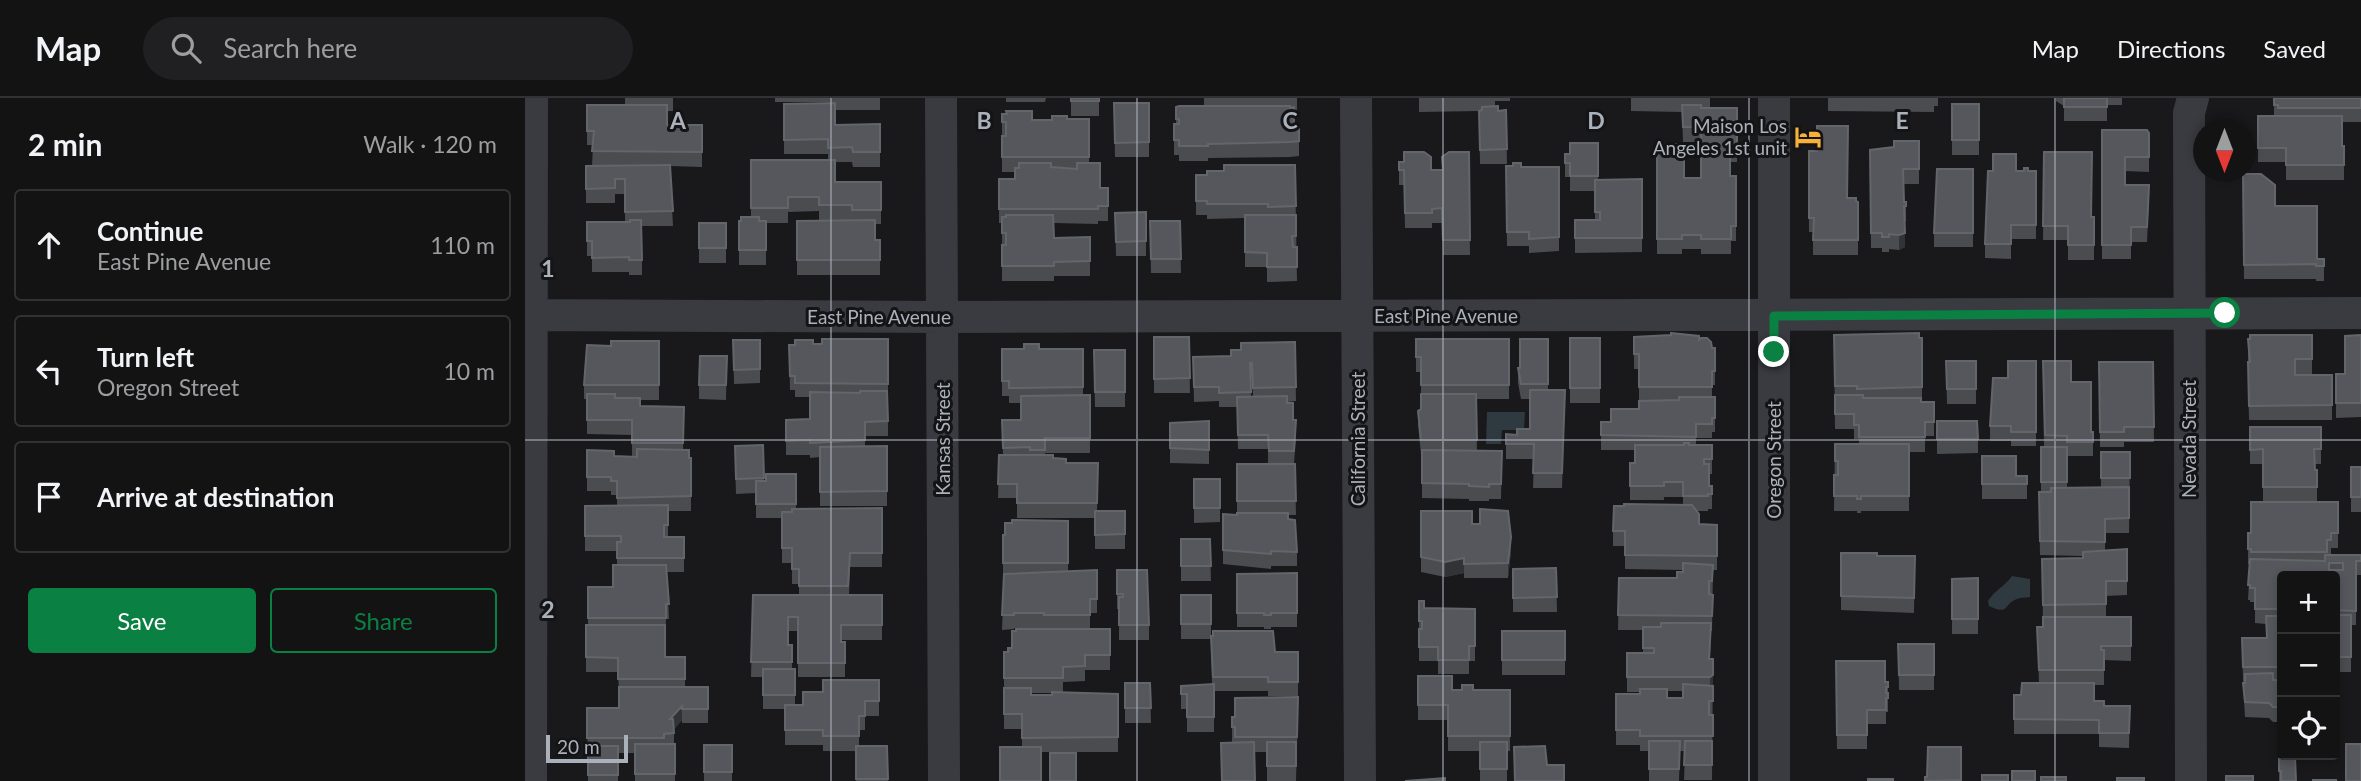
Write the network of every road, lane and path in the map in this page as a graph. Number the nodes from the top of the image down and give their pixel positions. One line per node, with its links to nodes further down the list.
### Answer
1 (532, 98): 8 (street)
2 (941, 98): 11 (street, Kansas Street)
3 (1356, 98): 9 (street, California Street)
4 (1775, 98): 10 (street, Oregon Street)
5 (2193, 98): 6 (street, Nevada Street)
6 (2188, 313): 7 (street, East Pine Avenue); 10 (street, East Pine Avenue); 16 (street, Nevada Street)
7 (2361, 313)
8 (531, 315): 11 (street, East Pine Avenue); 12 (street)
9 (1358, 316): 10 (street, East Pine Avenue); 11 (street, East Pine Avenue); 14 (street, California Street)
10 (1774, 316): 15 (street, Oregon Street)
11 (943, 317): 13 (street, Kansas Street)
12 (531, 781)
13 (944, 781)
14 (1360, 781)
15 (1774, 781)
16 (2190, 781)

